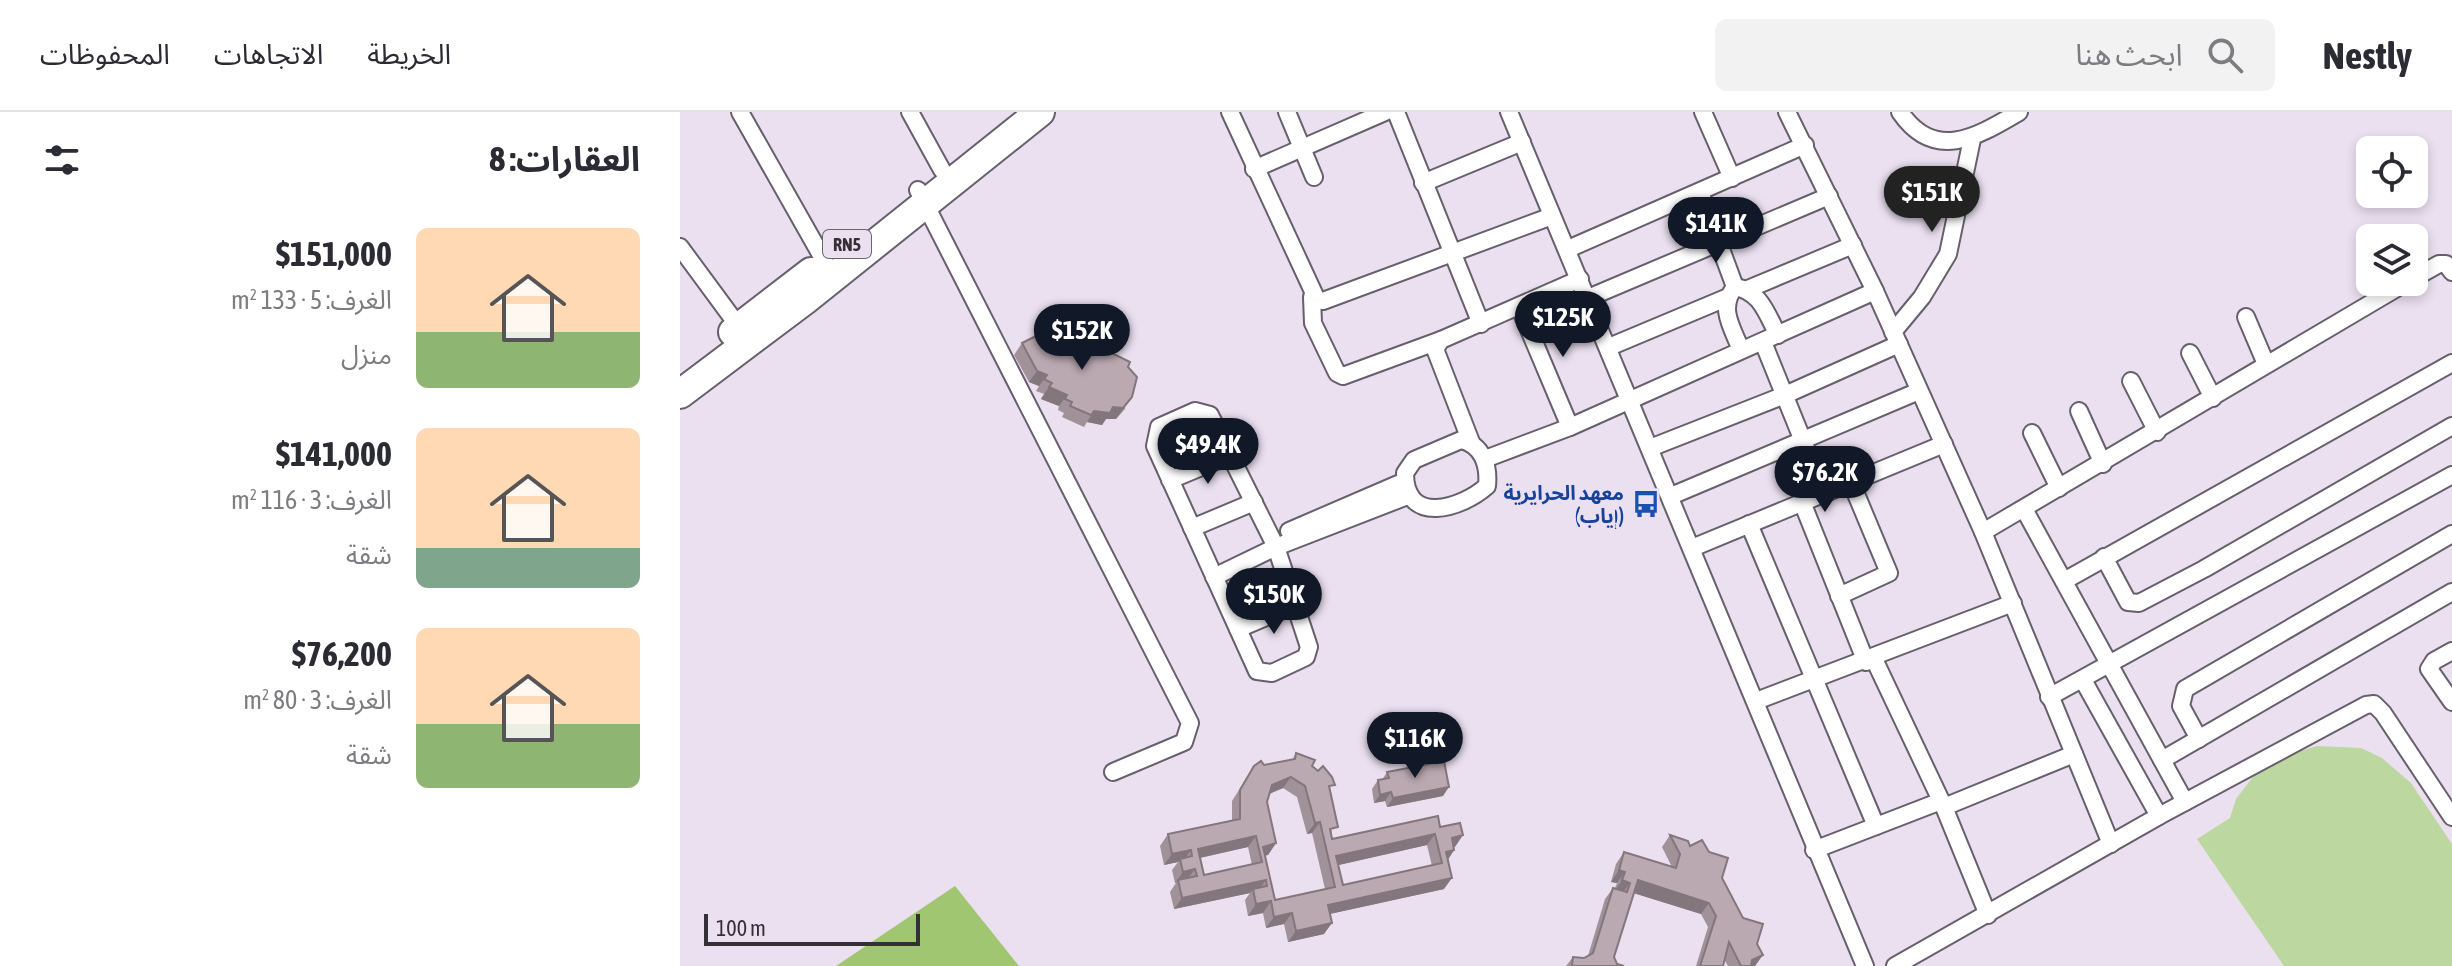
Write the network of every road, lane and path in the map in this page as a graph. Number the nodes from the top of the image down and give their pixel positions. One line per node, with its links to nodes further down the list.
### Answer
1 (740, 112): 32 (street)
2 (910, 112): 19 (street)
3 (1012, 112): 19 (highway, RN5)
4 (1040, 112): 25 (highway, RN5)
5 (1230, 112): 18 (street)
6 (1287, 112): 17 (street)
7 (1385, 112): 17 (street)
8 (1396, 112): 22 (street)
9 (1509, 112): 15 (street)
10 (1703, 112): 21 (street)
11 (1787, 112): 16 (street)
12 (1900, 112): 14 (street)
13 (2019, 112): 14 (street)
14 (1972, 139): 46 (street)
15 (1522, 142): 22 (street); 26 (street)
16 (1805, 145): 21 (street); 24 (street)
17 (1302, 148): 18 (street); 20 (street)
18 (1254, 169): 39 (street)
19 (942, 170): 25 (highway, RN5)
20 (1314, 177)
21 (1732, 178): 23 (street)
22 (1423, 183): 31 (street)
23 (1700, 192): 27 (street); 30 (street)
24 (1829, 196): 27 (street); 28 (street)
25 (922, 197): 32 (highway, RN5); 56 (highway, RN5); 107 (street)
26 (1552, 216): 30 (street); 31 (street)
27 (1720, 242): 37 (street); 40 (street)
28 (1853, 245): 36 (street); 37 (street)
29 (680, 247): 44 (street)
30 (1568, 249): 35 (street)
31 (1451, 253): 39 (street); 43 (street)
32 (825, 262): 44 (highway, RN5)
33 (2428, 270): 34 (street)
34 (2452, 272)
35 (1580, 279): 40 (street); 41 (street)
36 (1875, 291): 45 (street); 46 (street)
37 (1737, 292): 45 (street); 48 (street); 49 (street)
38 (2383, 296): 52 (street)
39 (1312, 297): 47 (street)
40 (1588, 298): 48 (street)
41 (1519, 306): 43 (street); 62 (street)
42 (2246, 317): 52 (street)
43 (1481, 324): 47 (street)
44 (739, 327): 53 (highway, RN5)
45 (1771, 338): 49 (street); 57 (street)
46 (1896, 338): 55 (street); 57 (street)
47 (1441, 340): 65 (street)
48 (1609, 347): 59 (street)
49 (1741, 350): 59 (street)
50 (2190, 353): 58 (street)
51 (2452, 363): 88 (street)
52 (2266, 364): 58 (street)
53 (680, 373)
54 (2131, 381): 63 (street)
55 (1919, 391): 66 (street); 67 (street)
56 (680, 394)
57 (1785, 395): 66 (street); 68 (street)
58 (2213, 398): 63 (street)
59 (1631, 400): 62 (street); 68 (street)
60 (2079, 411): 71 (street)
61 (2452, 426): 88 (street)
62 (1570, 427): 70 (street)
63 (2157, 432): 71 (street)
64 (2032, 433): 76 (street)
65 (1471, 442): 70 (street); 75 (street)
66 (1804, 442): 77 (street); 78 (street)
67 (1944, 444): 74 (street); 84 (street)
68 (1650, 448): 78 (street)
69 (1230, 455): 73 (street); 73 (street); 79 (street)
70 (1485, 459): 75 (street)
71 (2103, 464): 76 (street)
72 (2452, 475): 98 (street)
73 (1170, 480): 83 (street)
74 (1851, 482): 77 (street); 92 (street)
75 (1407, 488): 86 (street)
76 (2059, 488): 81 (street)
77 (1824, 493): 80 (street)
78 (1671, 496): 87 (street)
79 (1254, 502): 83 (street); 86 (street)
80 (1802, 502): 82 (street); 92 (street)
81 (2024, 509): 84 (street); 90 (street)
82 (1749, 524): 87 (street); 99 (street)
83 (1192, 528): 89 (street)
84 (1983, 532): 93 (street)
85 (2452, 534): 104 (street)
86 (1274, 542): 89 (street); 94 (street)
87 (1692, 548): 102 (street)
88 (2104, 557): 90 (street)
89 (1214, 577): 95 (street)
90 (2064, 581): 98 (street)
91 (2452, 592): 104 (street)
92 (1839, 596): 97 (street)
93 (2013, 603): 97 (street); 101 (street)
94 (1294, 605): 95 (street); 95 (street)
95 (1238, 629)
96 (2452, 651): 103 (street)
97 (1870, 660): 99 (street); 109 (street)
98 (2110, 663): 100 (street); 106 (street)
99 (1815, 680): 102 (street); 112 (street)
100 (2083, 680): 101 (street); 110 (street)
101 (2049, 697): 105 (street)
102 (1756, 701): 114 (street)
103 (2452, 702)
104 (2199, 739): 106 (street)
105 (2074, 754): 109 (street); 113 (street)
106 (2162, 760): 108 (street)
107 (1113, 772)
108 (2185, 802): 110 (street); 111 (street)
109 (1942, 804): 112 (street); 115 (street)
110 (2159, 816): 113 (street)
111 (2452, 817)
112 (1876, 826): 114 (street)
113 (2111, 844): 115 (street)
114 (1814, 850): 116 (street)
115 (1988, 915): 117 (street)
116 (1865, 966)
117 (1895, 966)

